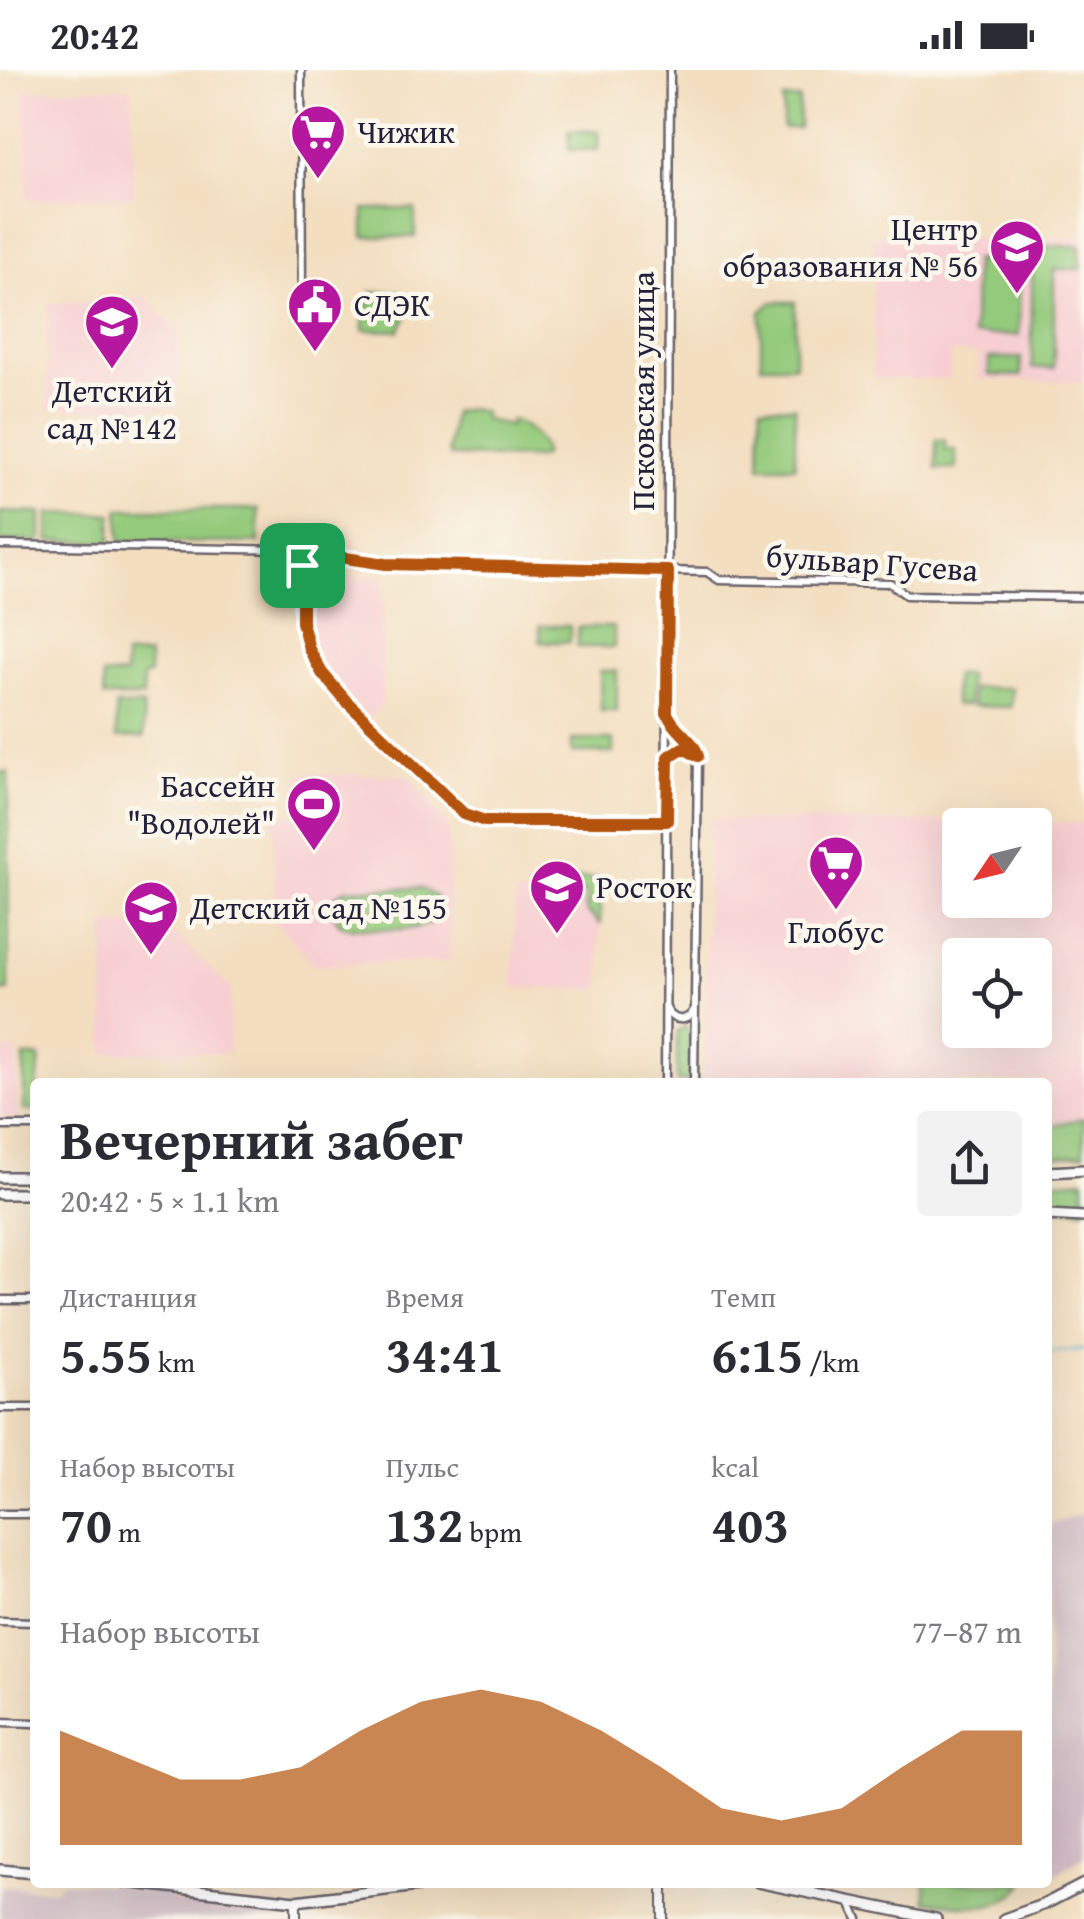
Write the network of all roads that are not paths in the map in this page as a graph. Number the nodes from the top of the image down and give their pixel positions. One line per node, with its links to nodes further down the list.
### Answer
1 (302, 70): 3 (street)
2 (670, 70): 6 (street, Псковская улица)
3 (302, 303)
4 (0, 545): 5 (street, бульвар Гусева)
5 (291, 550): 6 (street, бульвар Гусева); 11 (street)
6 (668, 571): 7 (street, бульвар Гусева); 8 (street, Псковская улица)
7 (1084, 597)
8 (667, 713): 9 (street); 10 (street, Псковская улица)
9 (698, 756): 10 (street); 13 (street)
10 (667, 760): 11 (street, Псковская улица)
11 (667, 821): 12 (street, Псковская улица)
12 (666, 1006): 13 (street); 15 (street, Псковская улица)
13 (695, 1009): 14 (street)
14 (695, 1031): 15 (street); 17 (street)
15 (666, 1035): 16 (street, Псковская улица)
16 (666, 1078)
17 (694, 1078)
18 (0, 1126): 19 (street)
19 (30, 1126)
20 (1084, 1170): 21 (main road)
21 (1052, 1172)
22 (0, 1177): 23 (main road)
23 (30, 1177)
24 (0, 1194): 25 (main road)
25 (30, 1194)
26 (1052, 1215): 27 (main road)
27 (1084, 1218)
28 (0, 1300): 29 (street)
29 (30, 1300)
30 (0, 1408): 31 (street)
31 (30, 1408)
32 (0, 1514): 33 (street)
33 (30, 1514)
34 (0, 1621): 35 (street)
35 (30, 1622)
36 (0, 1722): 37 (street)
37 (30, 1723)
38 (0, 1870): 39 (main road)
39 (30, 1873)
40 (1084, 1884): 47 (main road)
41 (201, 1888): 46 (main road)
42 (402, 1888): 46 (main road)
43 (663, 1888): 49 (street)
44 (812, 1888): 45 (main road)
45 (848, 1900): 50 (street); 51 (main road)
46 (296, 1901): 48 (street)
47 (1028, 1915): 52 (main road)
48 (296, 1919)
49 (663, 1919)
50 (858, 1919)
51 (936, 1919)
52 (1004, 1919)

